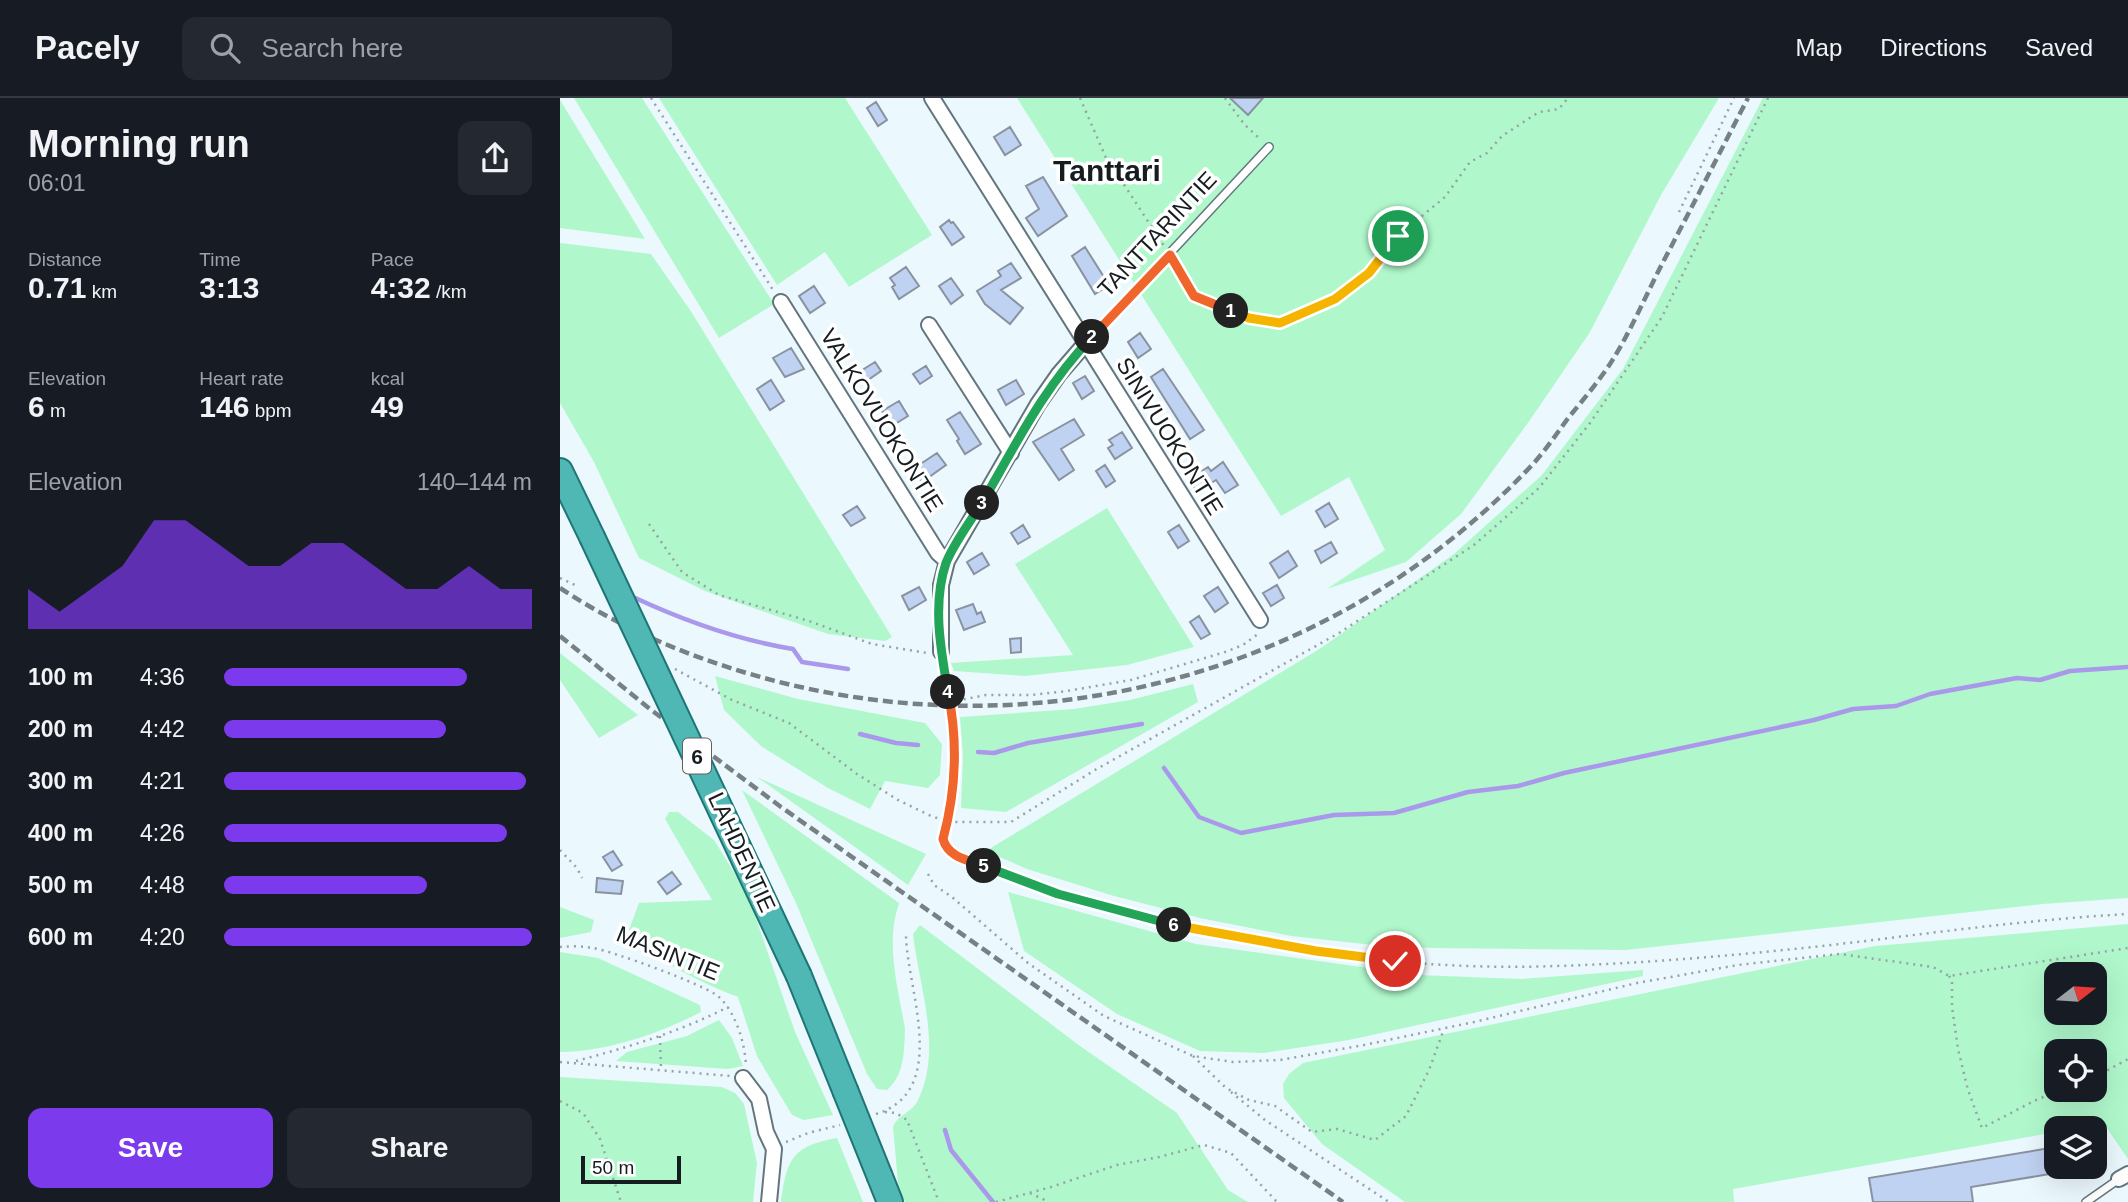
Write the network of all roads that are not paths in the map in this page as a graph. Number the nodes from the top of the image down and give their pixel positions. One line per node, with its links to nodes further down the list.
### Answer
1 (932, 98): 5 (street, SINIVUOKONTIE)
2 (1269, 147): 5 (lane, TANTTARINTIE)
3 (780, 302): 8 (street, VALKOVUOKONTIE)
4 (929, 325): 6 (street)
5 (1085, 344): 6 (street, TANTTARINTIE); 9 (street, SINIVUOKONTIE)
6 (1011, 453): 8 (street, TANTTARINTIE)
7 (560, 471): 14 (highway, LAHDENTIE / 6, bridge)
8 (947, 561): 10 (street, TANTTARINTIE)
9 (1260, 620)
10 (941, 652)
11 (743, 1078): 13 (street)
12 (2123, 1177): 15 (lane)
13 (769, 1202)
14 (890, 1202)
15 (2086, 1202)

